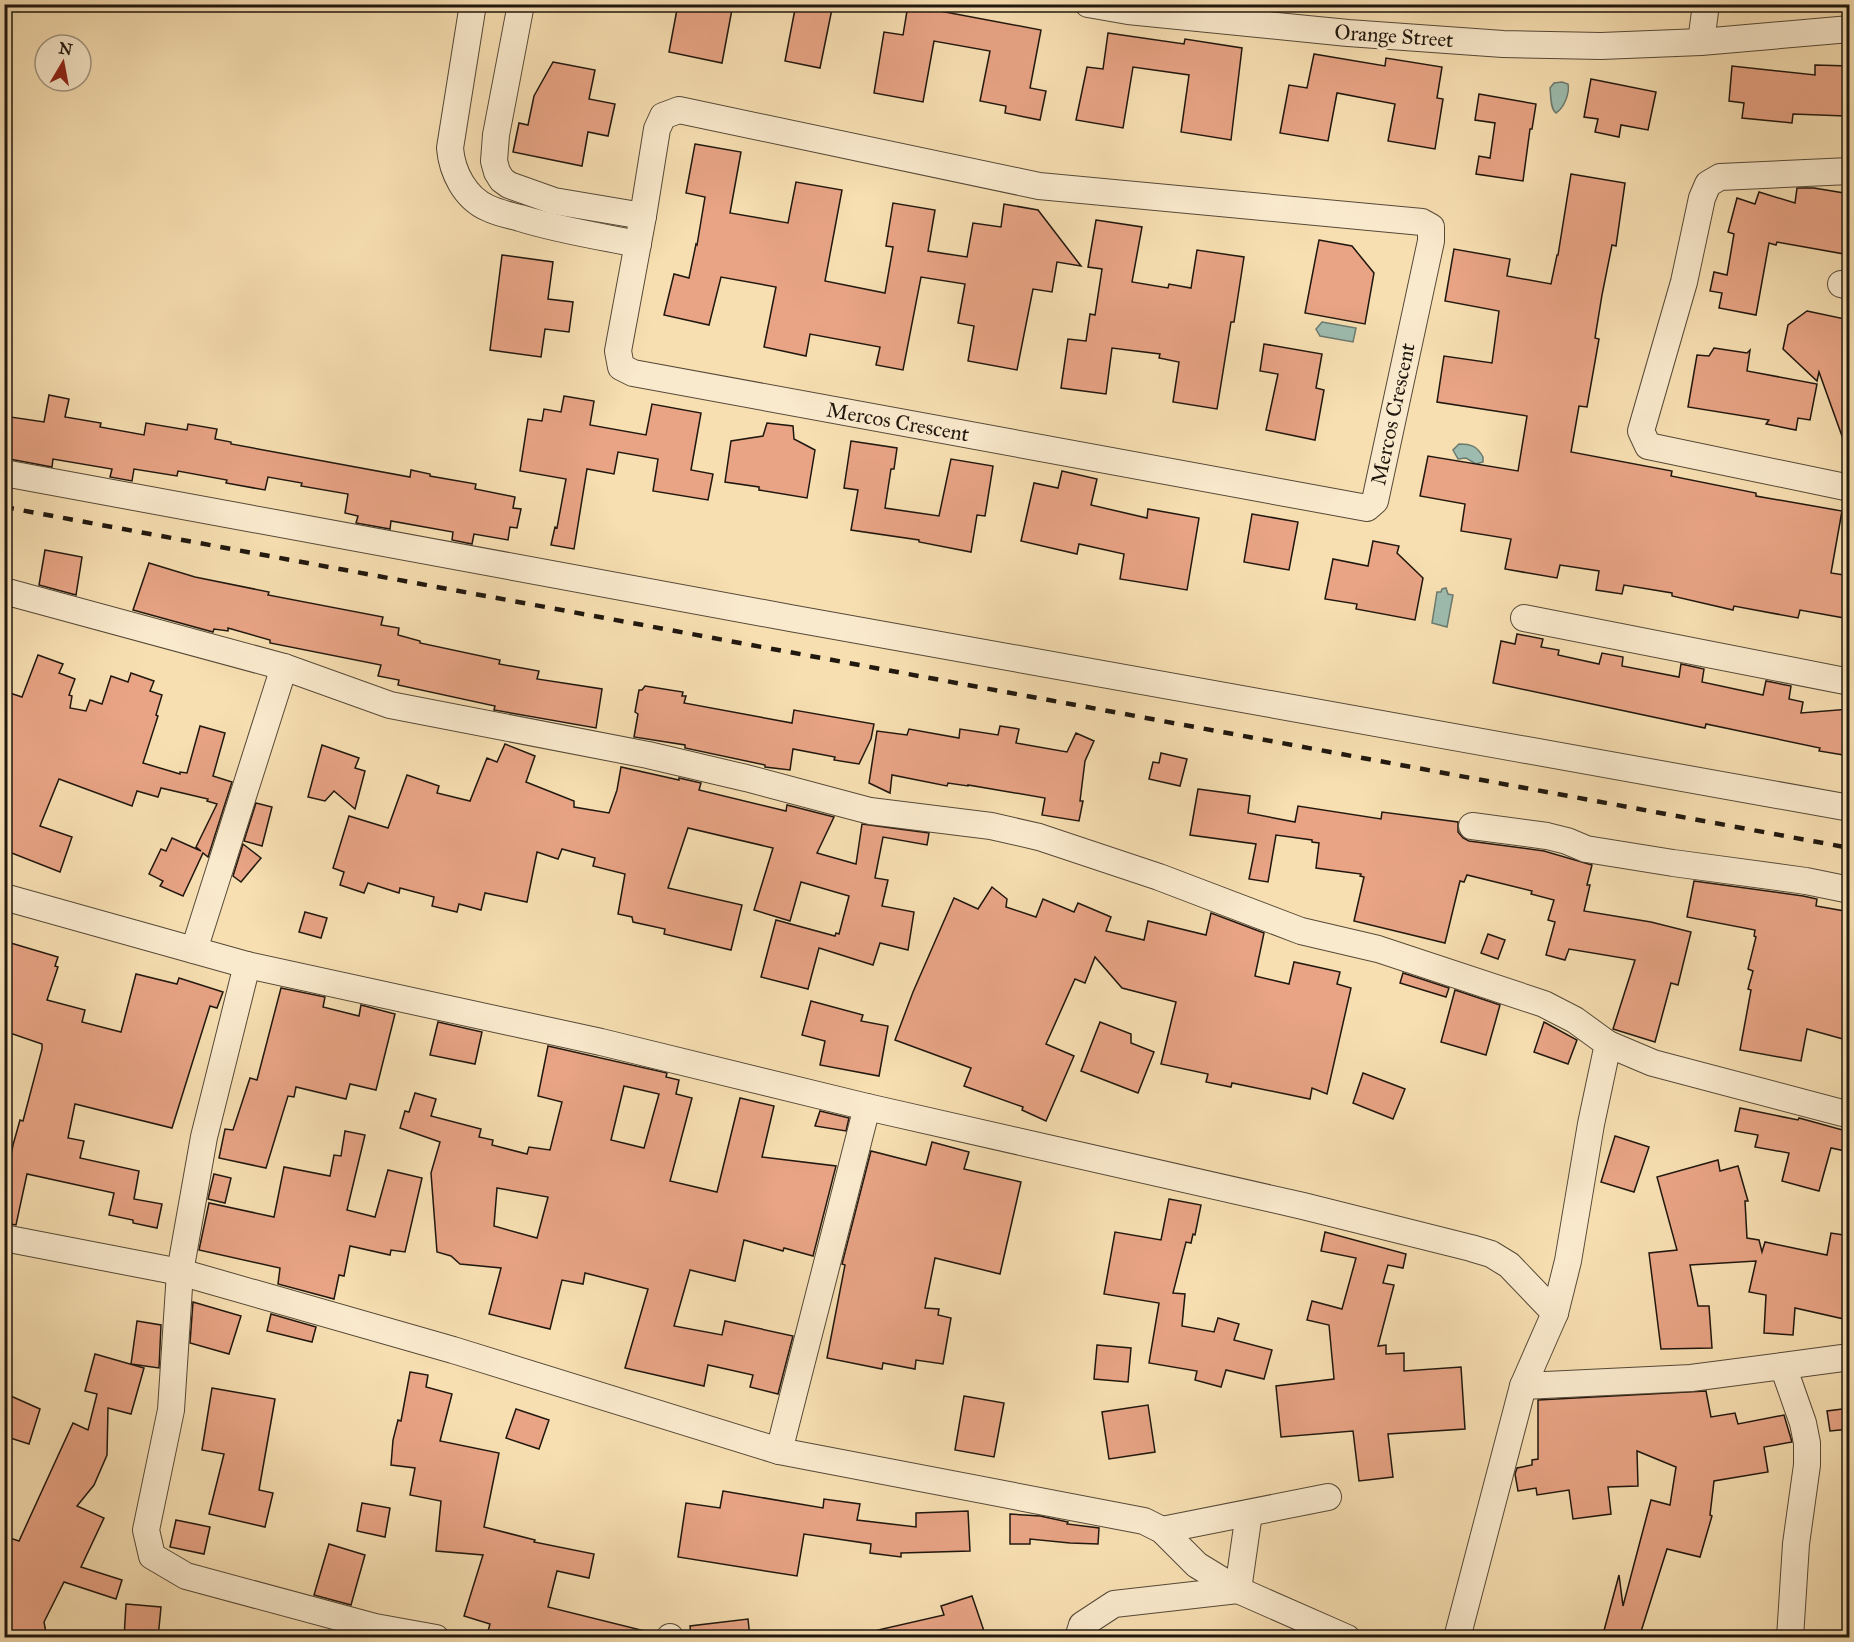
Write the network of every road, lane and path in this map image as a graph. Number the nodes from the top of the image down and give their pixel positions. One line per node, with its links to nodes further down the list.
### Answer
1 (473, 4): 9 (street)
2 (521, 4): 8 (street)
3 (1088, 4): 6 (street, Orange Street)
4 (1706, 4): 6 (street)
5 (1850, 29): 6 (street, Orange Street)
6 (1701, 42)
7 (1850, 171): 11 (street)
8 (643, 216): 9 (street, Mercos Crescent); 9 (street, Mercos Crescent)
9 (638, 244)
10 (4, 473): 16 (street)
11 (1850, 488)
12 (4, 591): 14 (street)
13 (1524, 618): 15 (street)
14 (284, 667): 20 (street); 22 (street)
15 (1850, 682)
16 (1850, 808)
17 (1472, 826): 18 (street)
18 (1850, 890)
19 (4, 897): 20 (street)
20 (194, 950): 21 (street)
21 (247, 965): 23 (street); 26 (street)
22 (1608, 1044): 24 (street); 27 (street)
23 (867, 1107): 27 (street); 31 (street)
24 (1850, 1115)
25 (4, 1238): 26 (street)
26 (180, 1272): 31 (street); 36 (street)
27 (1555, 1313): 30 (street)
28 (1850, 1357): 29 (street)
29 (1783, 1366): 30 (street); 40 (street)
30 (1523, 1386): 39 (street)
31 (779, 1451): 34 (street)
32 (1328, 1497): 33 (street)
33 (1249, 1513): 34 (street); 35 (street)
34 (1162, 1530): 35 (street)
35 (1238, 1590): 37 (street); 38 (street)
36 (436, 1638)
37 (1078, 1638)
38 (1347, 1638)
39 (1457, 1638)
40 (1790, 1638)

